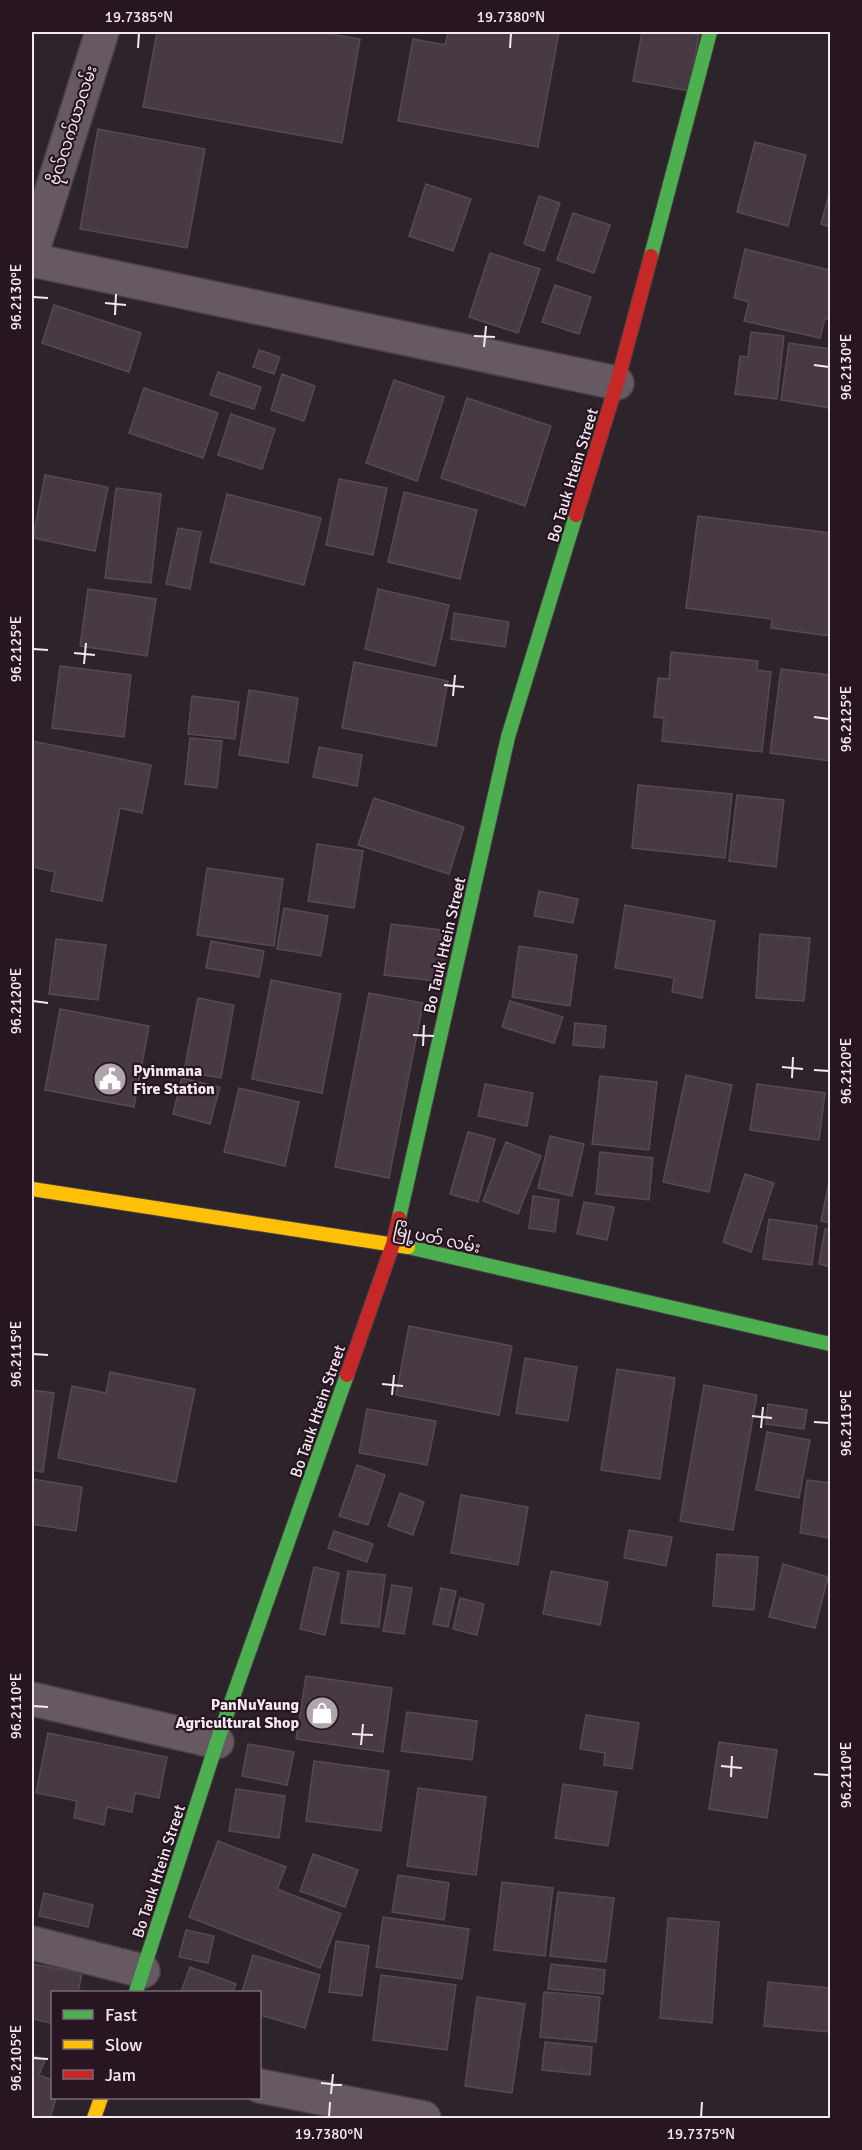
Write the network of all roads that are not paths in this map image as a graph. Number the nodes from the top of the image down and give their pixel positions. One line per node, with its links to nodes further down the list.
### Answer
1 (102, 32): 3 (street, ဗိုလ်လက်ယာလမ်း)
2 (710, 32): 5 (street, Bo Tauk Htein Street)
3 (32, 253)
4 (32, 260): 5 (street)
5 (617, 382): 7 (street, Bo Tauk Htein Street)
6 (32, 1189): 7 (street, မြို့ပတ် လမ်း)
7 (393, 1244): 8 (street, မြို့ပတ် လမ်း); 10 (street, Bo Tauk Htein Street)
8 (831, 1344)
9 (32, 1699): 10 (street)
10 (217, 1742): 12 (street, Bo Tauk Htein Street)
11 (32, 1944): 12 (street)
12 (139, 1982)
13 (261, 2086): 16 (street)
14 (100, 2099): 15 (street)
15 (94, 2118)
16 (424, 2118)

